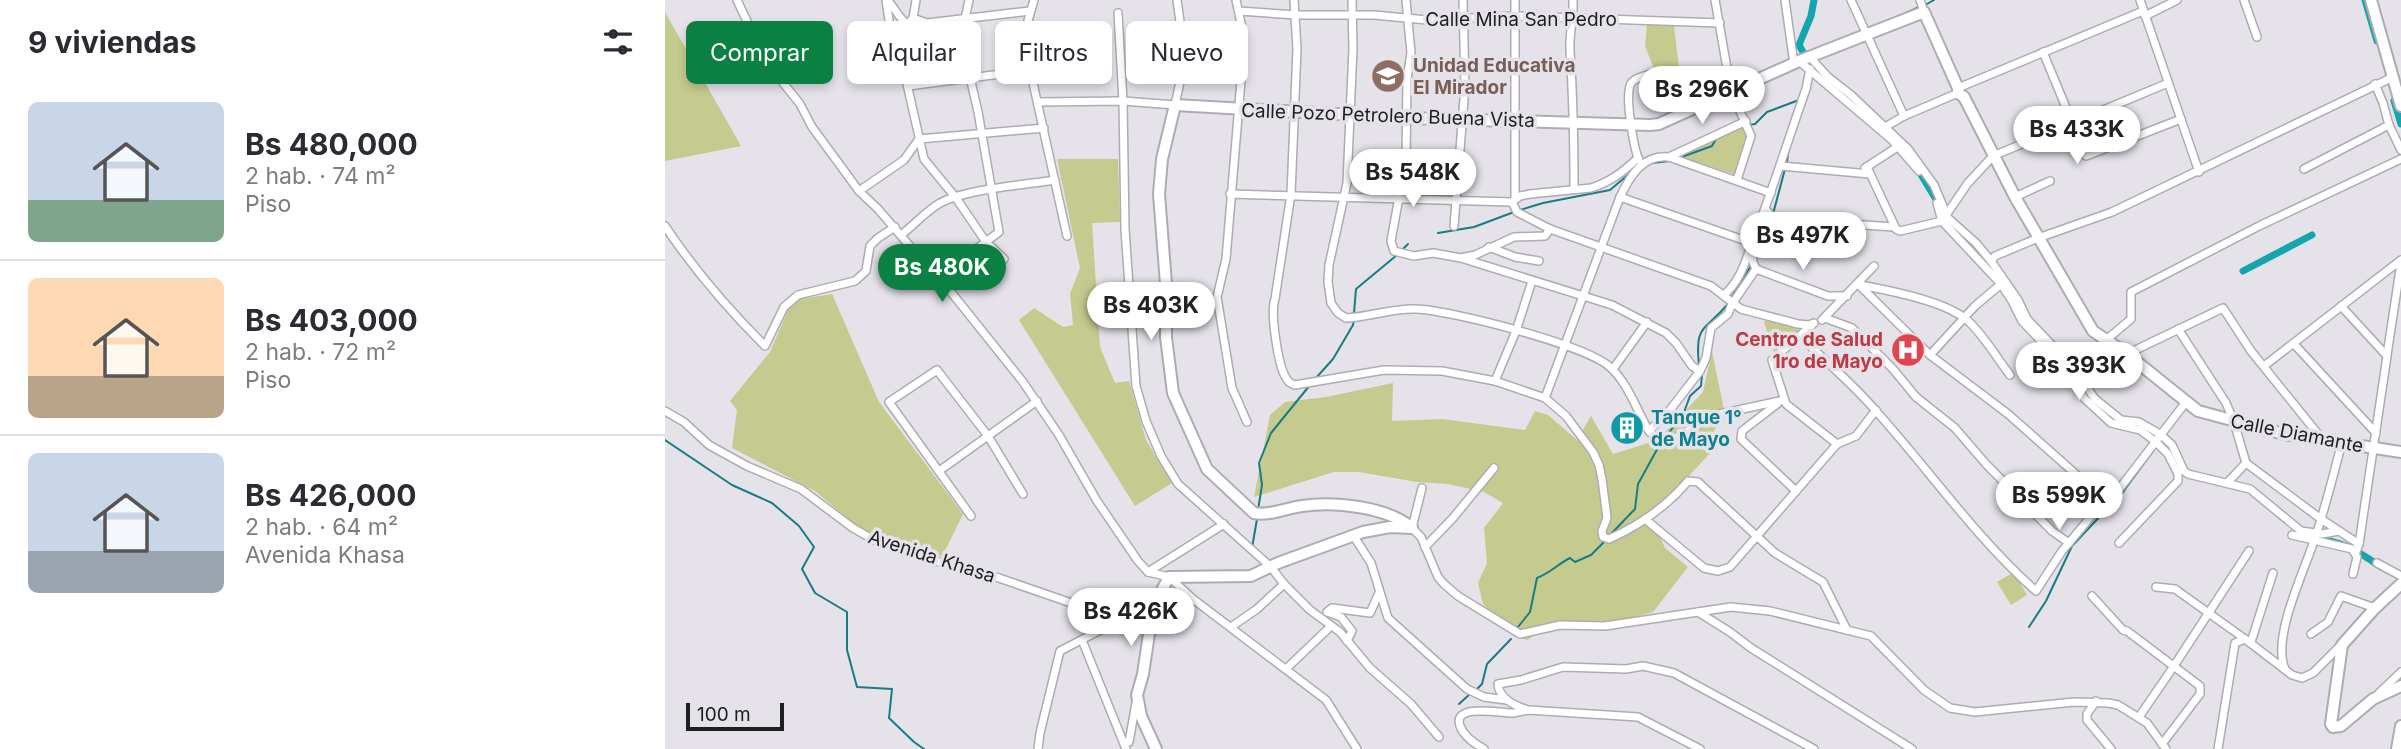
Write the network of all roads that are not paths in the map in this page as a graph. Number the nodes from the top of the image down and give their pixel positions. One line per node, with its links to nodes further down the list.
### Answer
1 (737, 0): 89 (street)
2 (886, 0): 30 (street); 50 (street)
3 (916, 0): 30 (street)
4 (969, 0): 31 (street)
5 (1034, 0): 22 (street)
6 (1177, 0): 55 (street)
7 (1236, 0): 23 (street)
8 (1294, 0): 27 (street)
9 (1352, 0): 28 (street)
10 (1406, 0): 32 (street)
11 (1463, 0): 33 (street)
12 (1515, 0): 29 (street)
13 (1573, 0): 34 (street)
14 (1715, 0): 37 (street)
15 (1785, 0): 41 (street)
16 (1851, 0): 38 (street)
17 (1920, 0): 24 (street, Calle Diamante)
18 (2140, 0): 26 (street)
19 (2177, 0): 26 (street)
20 (2244, 0): 39 (street)
21 (2371, 0): 44 (street)
22 (1030, 11): 31 (street); 36 (street)
23 (1239, 11): 27 (street, Calle Mina San Pedro); 57 (street)
24 (1924, 12): 38 (street, Calle Pozo Petrolero Buena Vista); 51 (street, Calle Diamante)
25 (1118, 13): 53 (street)
26 (2144, 13): 40 (street); 45 (street)
27 (1296, 15): 28 (street, Calle Mina San Pedro); 58 (street)
28 (1353, 16): 32 (street, Calle Mina San Pedro); 59 (street)
29 (1515, 16): 33 (street, Calle Mina San Pedro); 34 (street, Calle Mina San Pedro); 64 (street)
30 (913, 18): 31 (street)
31 (964, 18): 35 (street)
32 (1408, 18): 33 (street, Calle Mina San Pedro); 61 (street)
33 (1464, 19): 63 (street)
34 (1574, 19): 37 (street, Calle Mina San Pedro); 66 (street)
35 (964, 21)
36 (1027, 21)
37 (1720, 23): 52 (street)
38 (1866, 35): 41 (street, Calle Pozo Petrolero Buena Vista); 60 (street)
39 (2257, 37)
40 (2043, 52): 51 (street); 67 (street)
41 (1801, 61): 42 (street); 52 (street, Calle Pozo Petrolero Buena Vista); 70 (street)
42 (1810, 72): 74 (street); 80 (street)
43 (1654, 73): 68 (street)
44 (2393, 77): 49 (street); 56 (street)
45 (2168, 83): 62 (street); 67 (street)
46 (925, 84): 50 (street)
47 (970, 84): 72 (street)
48 (1034, 84): 54 (street)
49 (2375, 84): 69 (street); 83 (street)
50 (908, 86): 73 (street)
51 (1958, 90): 60 (street); 76 (street, Calle Diamante)
52 (1731, 91): 65 (street); 68 (street, Calle Pozo Petrolero Buena Vista)
53 (1123, 101): 54 (street, Calle Pozo Petrolero Buena Vista); 55 (street, Calle Pozo Petrolero Buena Vista); 176 (street)
54 (1039, 102): 71 (street)
55 (1175, 105): 57 (street, Calle Pozo Petrolero Buena Vista); 177 (street)
56 (2401, 106)
57 (1238, 110): 58 (street, Calle Pozo Petrolero Buena Vista); 91 (street)
58 (1294, 113): 59 (street, Calle Pozo Petrolero Buena Vista); 92 (street)
59 (1351, 114): 61 (street, Calle Pozo Petrolero Buena Vista); 93 (street)
60 (1904, 116): 70 (street)
61 (1408, 118): 63 (street, Calle Pozo Petrolero Buena Vista); 97 (street)
62 (2181, 119): 67 (street); 83 (street)
63 (1463, 120): 64 (street, Calle Pozo Petrolero Buena Vista); 98 (street)
64 (1515, 121): 66 (street, Calle Pozo Petrolero Buena Vista); 99 (street)
65 (1746, 121): 77 (street); 85 (street)
66 (1574, 122): 68 (street, Calle Pozo Petrolero Buena Vista); 87 (street)
67 (2072, 124): 76 (street)
68 (1632, 125): 79 (street)
69 (2389, 125): 75 (street); 81 (street)
70 (1885, 127): 74 (street)
71 (1044, 128): 72 (street); 84 (street)
72 (981, 134): 73 (street); 88 (street)
73 (919, 139): 89 (street); 96 (street)
74 (1901, 145): 82 (street); 101 (street)
75 (2401, 150)
76 (1993, 156): 95 (street, Calle Diamante); 101 (street)
77 (1669, 157): 79 (street); 85 (street)
78 (2401, 159): 137 (street)
79 (1640, 161): 87 (street); 94 (street)
80 (1781, 166): 82 (street); 90 (street)
81 (2304, 169)
82 (1869, 170): 104 (street)
83 (2199, 172): 109 (street)
84 (1055, 180): 88 (street); 108 (street)
85 (1737, 180): 90 (street)
86 (2050, 181): 95 (street)
87 (1574, 188): 99 (street)
88 (991, 190): 96 (street); 110 (street)
89 (859, 191): 105 (street)
90 (1771, 193): 100 (street)
91 (1230, 194): 92 (street); 154 (street)
92 (1291, 194): 93 (street); 147 (street)
93 (1345, 197): 97 (street); 135 (street)
94 (1620, 197): 111 (street); 113 (street)
95 (2015, 197): 109 (street, Calle Diamante)
96 (955, 198): 107 (street); 110 (street)
97 (1401, 198): 98 (street); 114 (street)
98 (1457, 200): 99 (street); 103 (street)
99 (1513, 200): 106 (street)
100 (1766, 210): 104 (street); 111 (street)
101 (1944, 218): 104 (street); 117 (street); 124 (street)
102 (665, 226): 105 (street)
103 (1454, 226)
104 (1894, 227)
105 (895, 228): 107 (street)
106 (1550, 229): 112 (street); 113 (street)
107 (901, 235): 121 (street)
108 (1067, 236)
109 (2038, 238): 117 (street); 137 (street, Calle Diamante)
110 (986, 242): 115 (street); 121 (street)
111 (1752, 243): 120 (street); 125 (street)
112 (1489, 247): 114 (street); 116 (street)
113 (1601, 248): 125 (street); 126 (street)
114 (1461, 258): 122 (street)
115 (1005, 259)
116 (1539, 261)
117 (1991, 261): 159 (street)
118 (2401, 261): 129 (street); 142 (street)
119 (1874, 266): 123 (street)
120 (1756, 269): 127 (street); 128 (street)
121 (939, 277): 150 (street)
122 (1532, 281): 126 (street); 135 (street)
123 (1858, 284): 127 (street); 131 (street); 141 (street)
124 (2001, 284): 131 (street); 159 (street)
125 (1724, 295): 128 (street)
126 (1584, 296): 132 (street); 139 (street)
127 (1847, 296): 130 (street)
128 (1732, 304): 133 (street); 145 (street)
129 (2341, 306): 138 (street); 142 (street)
130 (1825, 318): 133 (street); 183 (street)
131 (1965, 318): 141 (street); 146 (street)
132 (1647, 322): 144 (street); 145 (street)
133 (1814, 323): 136 (street)
134 (2178, 329): 140 (street); 143 (street); 155 (street)
135 (1516, 331): 139 (street); 147 (street)
136 (1800, 336): 149 (street); 153 (street)
137 (2106, 340): 140 (street, Calle Diamante)
138 (2294, 344): 143 (street); 157 (street)
139 (1564, 345): 144 (street); 148 (street)
140 (2127, 354): 151 (street, Calle Diamante)
141 (1930, 355): 172 (street)
142 (2387, 356): 157 (street)
143 (2264, 366): 160 (street)
144 (1613, 369): 156 (street)
145 (1700, 371): 156 (street)
146 (2010, 375)
147 (1495, 381): 148 (street)
148 (1545, 398): 174 (street)
149 (1784, 400): 156 (street); 162 (street); 170 (street)
150 (1037, 401): 158 (street); 190 (street)
151 (2186, 402): 155 (street, Calle Diamante); 159 (street)
152 (665, 411): 204 (street, Avenida Khasa)
153 (1876, 411): 162 (street); 183 (street)
154 (1247, 422)
155 (2234, 422): 160 (street, Calle Diamante); 165 (street)
156 (1650, 431)
157 (2376, 433): 163 (street)
158 (988, 436): 167 (street); 167 (street); 171 (street)
159 (2158, 437): 168 (street); 172 (street); 184 (street)
160 (2322, 439): 161 (street, Calle Diamante)
161 (2342, 442): 163 (street, Calle Diamante); 175 (street)
162 (1837, 444): 170 (street)
163 (2374, 448): 164 (street, Calle Diamante); 186 (street)
164 (2401, 452)
165 (2246, 463): 168 (street); 175 (street)
166 (1494, 468): 185 (street)
167 (939, 471): 173 (street)
168 (2228, 482): 182 (street)
169 (1422, 488): 177 (street)
170 (1796, 491): 181 (street)
171 (1023, 494)
172 (2105, 500): 183 (street)
173 (971, 516)
174 (1645, 519): 181 (street); 181 (street)
175 (2321, 519): 178 (street); 182 (street)
176 (1224, 524): 189 (street); 190 (street)
177 (1412, 528): 179 (street); 185 (street)
178 (2339, 531): 182 (street); 186 (street)
179 (1353, 535): 189 (street); 198 (street)
180 (2293, 535): 182 (street)
181 (1756, 537): 207 (street)
182 (2316, 537): 186 (street); 215 (street)
183 (2069, 543)
184 (2119, 543)
185 (1425, 547): 202 (street)
186 (2357, 548): 192 (street)
187 (2249, 551): 203 (street)
188 (2377, 563): 193 (street)
189 (1271, 567): 194 (street); 195 (street)
190 (1148, 572): 194 (street)
191 (2273, 573): 211 (street)
192 (2353, 574)
193 (2401, 576)
194 (1169, 577): 200 (street); 206 (street)
195 (1284, 584): 205 (street); 206 (street)
196 (2401, 584): 201 (street)
197 (2156, 587): 203 (street)
198 (1380, 592): 210 (street); 220 (street)
199 (2092, 596): 213 (street)
200 (1153, 607): 204 (street); 218 (street)
201 (2375, 608): 208 (street); 212 (street)
202 (1698, 612): 207 (street); 234 (street)
203 (2209, 613): 211 (street); 213 (street)
204 (1117, 617): 209 (street)
205 (1331, 626): 210 (street); 214 (street)
206 (1231, 627): 214 (street)
207 (1847, 630): 221 (street)
208 (2311, 634)
209 (1082, 640): 226 (street); 228 (street)
210 (1347, 641): 225 (street)
211 (2248, 641): 215 (street); 236 (street)
212 (2342, 645): 215 (street); 219 (street)
213 (2174, 666): 223 (street); 227 (street)
214 (1287, 668): 230 (street)
215 (2285, 670)
216 (2401, 672): 219 (street)
217 (2401, 686): 219 (street)
218 (1137, 695): 226 (street); 229 (street)
219 (2373, 699)
220 (1507, 700): 222 (street); 233 (street)
221 (2096, 701): 223 (street); 235 (street)
222 (1528, 710): 231 (street); 232 (street)
223 (2139, 716): 227 (street)
224 (2401, 726): 237 (street)
225 (1439, 737)
226 (1125, 746)
227 (2164, 747)
228 (1038, 749)
229 (1156, 749)
230 (1357, 749)
231 (1484, 749)
232 (1700, 749)
233 (1814, 749)
234 (1912, 749)
235 (2111, 749)
236 (2218, 749)
237 (2397, 749)

